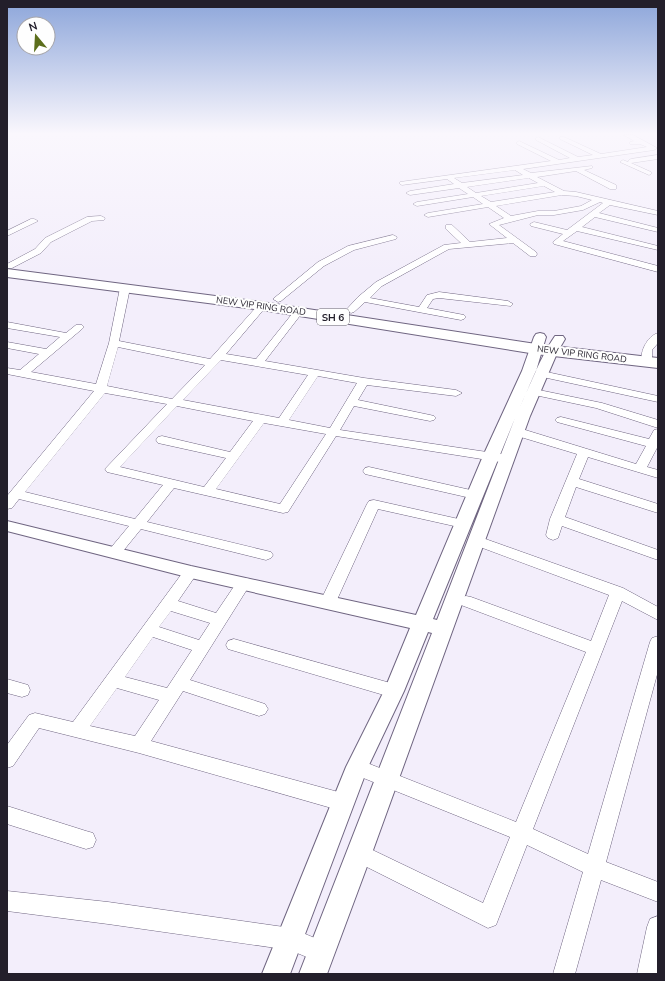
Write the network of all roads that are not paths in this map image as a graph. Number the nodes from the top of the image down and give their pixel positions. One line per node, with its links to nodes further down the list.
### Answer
1 (419, 181): 6 (street)
2 (453, 181): 8 (street)
3 (497, 181): 8 (street)
4 (538, 181): 7 (street)
5 (601, 181): 9 (street)
6 (402, 183)
7 (544, 184): 11 (street); 12 (street)
8 (460, 186): 10 (street); 12 (street)
9 (613, 187)
10 (410, 193)
11 (562, 193): 13 (street); 14 (street)
12 (475, 195): 16 (street); 17 (street)
13 (541, 197): 17 (street); 26 (street)
14 (598, 200): 15 (street); 26 (street)
15 (609, 202): 19 (street); 20 (street)
16 (417, 204)
17 (490, 205): 18 (street); 24 (street)
18 (463, 210): 21 (street); 22 (street)
19 (658, 213)
20 (594, 214): 26 (street); 29 (street)
21 (428, 215)
22 (474, 216)
23 (101, 218): 36 (street)
24 (510, 219): 26 (street); 32 (street)
25 (34, 221): 30 (street)
26 (573, 222): 27 (street); 34 (street); 37 (street)
27 (534, 224)
28 (449, 227): 33 (street)
29 (658, 230)
30 (7, 234)
31 (393, 237): 39 (street)
32 (514, 240): 33 (street); 35 (street)
33 (467, 244): 41 (street)
34 (658, 248)
35 (533, 254)
36 (8, 268): 38 (main road, NEW VIP RING ROAD / SH 6); 39 (main road, NEW VIP RING ROAD / SH 6)
37 (658, 269)
38 (124, 288): 42 (main road, NEW VIP RING ROAD / SH 6); 50 (street)
39 (278, 299): 41 (main road, NEW VIP RING ROAD / SH 6)
40 (508, 304): 43 (street)
41 (356, 305): 43 (street); 51 (main road, NEW VIP RING ROAD / SH 6)
42 (262, 306): 44 (main road, NEW VIP RING ROAD / SH 6); 55 (street)
43 (421, 310): 45 (street)
44 (299, 311): 51 (main road, NEW VIP RING ROAD / SH 6); 56 (street)
45 (461, 317)
46 (7, 325): 48 (street)
47 (79, 328): 48 (street)
48 (69, 336): 53 (street)
49 (658, 336): 54 (street)
50 (114, 343): 55 (street); 62 (street)
51 (547, 344): 54 (main road, NEW VIP RING ROAD / SH 6); 60 (street); 79 (street)
52 (7, 345): 53 (street)
53 (48, 353): 59 (street)
54 (652, 357)
55 (216, 359): 56 (street); 66 (street)
56 (258, 363): 58 (street)
57 (7, 371): 59 (street)
58 (314, 372): 61 (street); 71 (street)
59 (22, 374): 62 (street)
60 (542, 374): 63 (street); 65 (street)
61 (364, 381): 64 (street); 67 (street)
62 (100, 389): 66 (street); 86 (street)
63 (534, 392): 72 (street); 74 (street)
64 (456, 393)
65 (658, 398)
66 (174, 402): 68 (street); 84 (street)
67 (351, 402): 69 (street); 73 (street)
68 (261, 418): 71 (street); 78 (street)
69 (430, 418)
70 (561, 420): 75 (street)
71 (282, 422): 73 (street)
72 (658, 424)
73 (333, 432): 79 (street); 85 (street)
74 (518, 432): 77 (street); 79 (street)
75 (655, 439): 80 (street)
76 (162, 440): 78 (street)
77 (584, 452): 80 (street); 83 (street)
78 (233, 456): 85 (street)
79 (499, 458): 87 (street); 95 (street)
80 (640, 469): 82 (street)
81 (369, 471): 87 (street)
82 (658, 474)
83 (572, 481): 89 (street); 90 (street)
84 (171, 483): 85 (street); 91 (street)
85 (208, 492)
86 (16, 494): 88 (street); 91 (street)
87 (475, 495): 92 (street)
88 (7, 505)
89 (658, 509)
90 (557, 519): 94 (street); 98 (street)
91 (139, 523): 96 (street); 97 (street)
92 (463, 524): 103 (street); 107 (street)
93 (7, 526): 96 (street)
94 (553, 535)
95 (477, 541): 101 (street); 108 (street)
96 (114, 553): 99 (street)
97 (266, 554)
98 (658, 555)
99 (191, 572): 100 (street); 104 (street)
100 (244, 584): 103 (street); 106 (street)
101 (618, 592): 105 (street); 113 (street)
102 (466, 601): 113 (street)
103 (328, 602): 107 (street)
104 (168, 604): 106 (street); 109 (street)
105 (658, 614)
106 (220, 620): 112 (street)
107 (422, 623): 108 (street); 116 (street)
108 (443, 629): 122 (street)
109 (149, 630): 112 (street); 114 (street)
110 (658, 642): 128 (street)
111 (234, 645): 116 (street)
112 (202, 647): 115 (street)
113 (596, 649): 125 (street)
114 (113, 680): 115 (street); 118 (street)
115 (175, 690): 117 (street); 119 (street)
116 (394, 691): 121 (street)
117 (259, 709)
118 (77, 730): 119 (street); 120 (street)
119 (139, 746): 123 (street)
120 (7, 760)
121 (357, 767): 122 (street); 123 (street)
122 (387, 780): 125 (street); 127 (street)
123 (342, 802): 132 (street)
124 (7, 815): 126 (street)
125 (522, 833): 127 (street); 128 (street)
126 (86, 840)
127 (360, 853): 133 (street)
128 (594, 867): 129 (street); 137 (street)
129 (658, 892)
130 (7, 901): 132 (street)
131 (658, 927): 134 (street)
132 (291, 939): 133 (street); 135 (street)
133 (321, 952): 136 (street)
134 (653, 964)
135 (276, 974)
136 (313, 974)
137 (564, 974)

